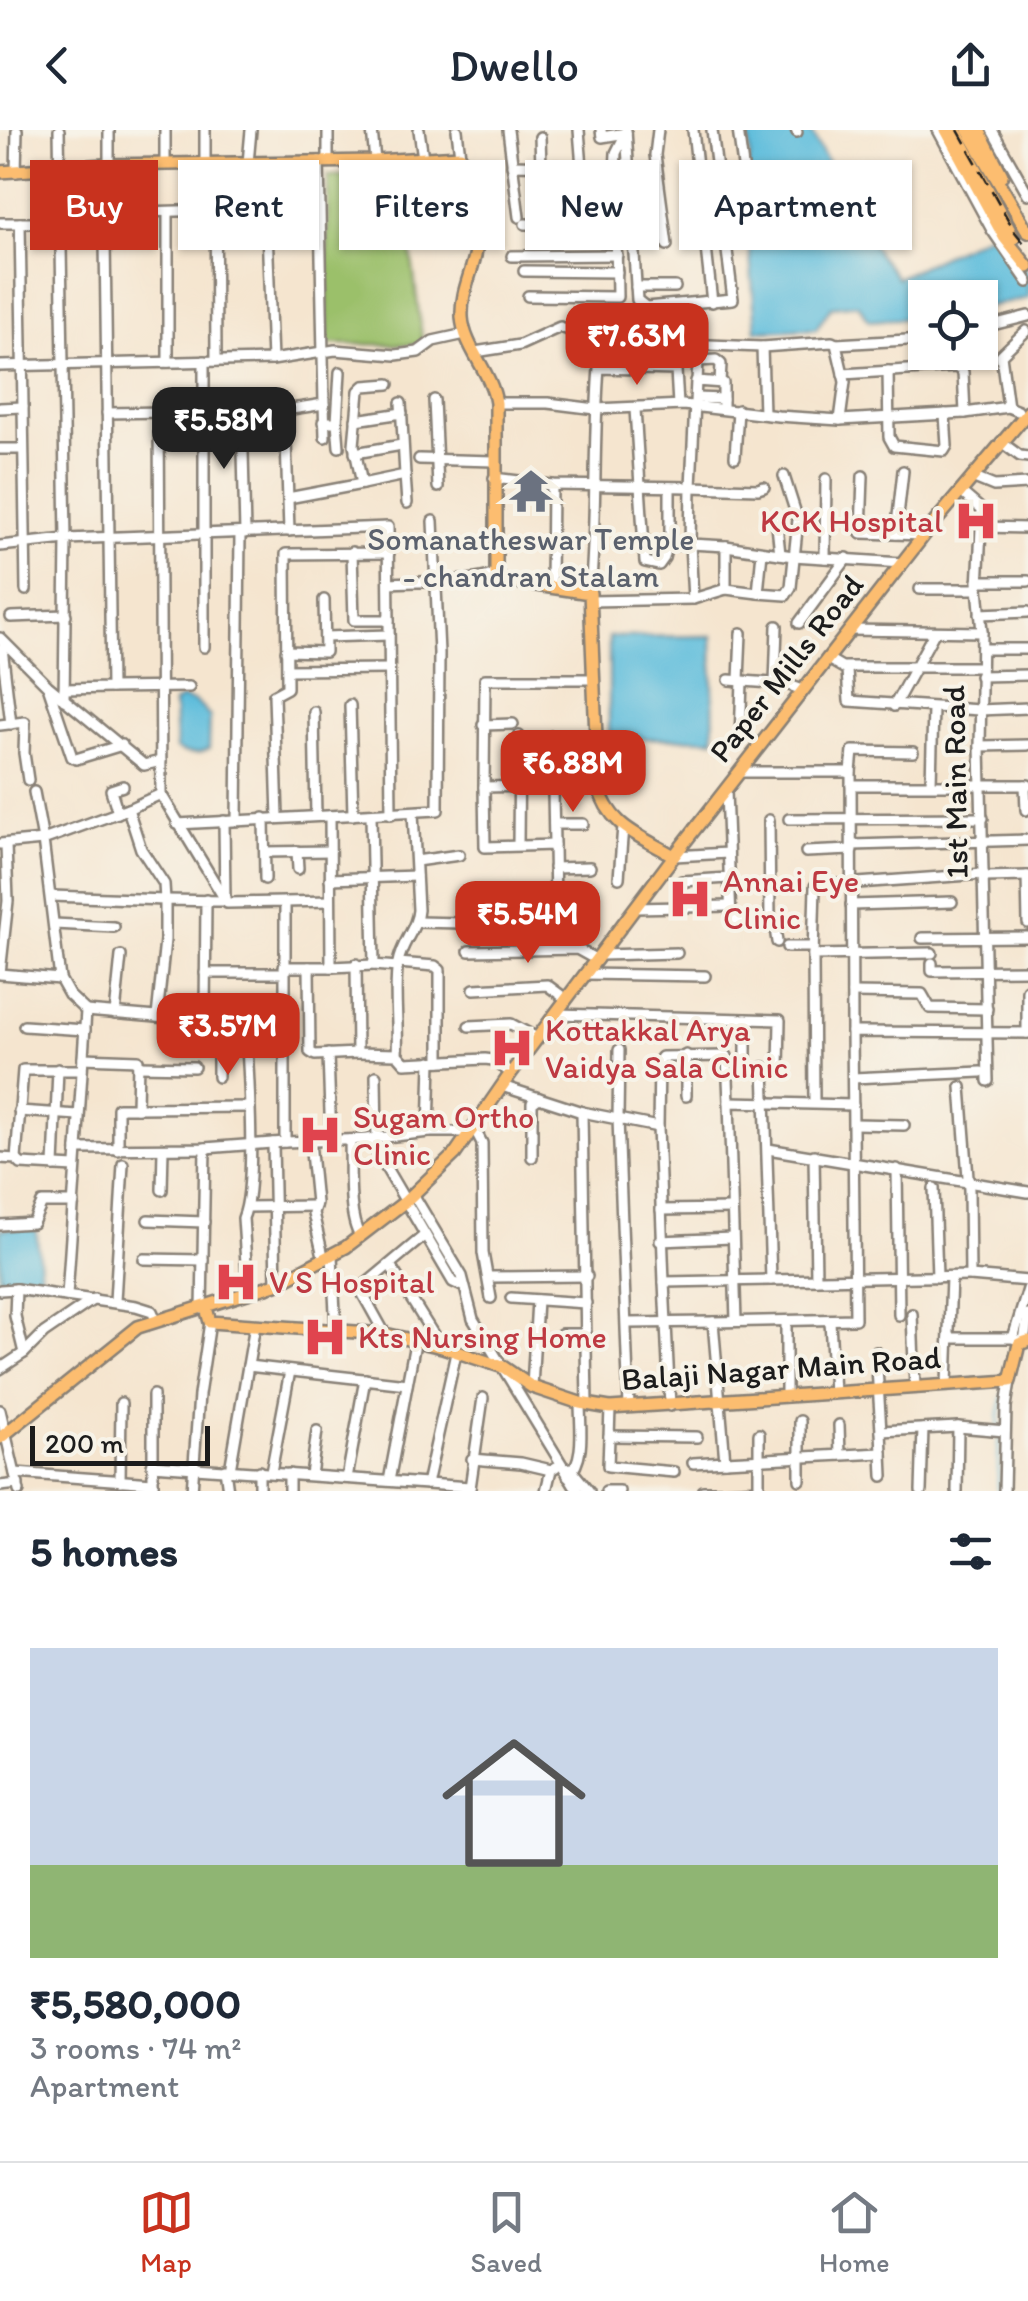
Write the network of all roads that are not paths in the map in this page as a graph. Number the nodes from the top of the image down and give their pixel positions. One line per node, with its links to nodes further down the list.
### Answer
1 (17, 130): 48 (street)
2 (59, 130): 28 (street)
3 (109, 130): 29 (street)
4 (165, 130): 41 (street)
5 (205, 130): 30 (street)
6 (251, 130): 31 (street)
7 (328, 130): 38 (street)
8 (372, 130): 32 (street)
9 (419, 130): 27 (street)
10 (459, 130): 26 (street)
11 (508, 130): 43 (street)
12 (579, 130): 35 (street)
13 (601, 130): 24 (street)
14 (658, 130): 60 (street)
15 (692, 130): 74 (street)
16 (712, 130): 74 (street)
17 (738, 130): 36 (street)
18 (938, 130): 71 (street)
19 (946, 130): 68 (main road)
20 (955, 130): 67 (main road)
21 (968, 130): 59 (main road)
22 (980, 130): 54 (main road)
23 (992, 130): 49 (street)
24 (626, 132): 66 (street); 72 (street)
25 (540, 137): 34 (street)
26 (460, 156): 27 (main road); 79 (main road)
27 (423, 158): 33 (main road)
28 (60, 160)
29 (106, 160)
30 (209, 160)
31 (248, 160)
32 (375, 160)
33 (391, 160)
34 (542, 160)
35 (581, 160)
36 (742, 160)
37 (319, 162): 38 (main road)
38 (323, 162): 39 (main road); 83 (street)
39 (339, 162)
40 (158, 164): 41 (main road)
41 (166, 164): 42 (main road)
42 (178, 164)
43 (512, 165): 44 (street); 55 (street)
44 (525, 165)
45 (1028, 169): 49 (street)
46 (30, 171): 48 (main road)
47 (0, 172): 48 (main road)
48 (16, 172)
49 (1016, 174): 50 (street)
50 (1028, 194)
51 (158, 212): 52 (street)
52 (168, 212): 53 (street); 87 (street)
53 (178, 212)
54 (1028, 220)
55 (525, 221)
56 (20, 223): 57 (street); 58 (street); 91 (street)
57 (30, 223)
58 (0, 224)
59 (1028, 232)
60 (667, 245)
61 (60, 250): 89 (street)
62 (105, 250): 90 (street)
63 (216, 250): 86 (street)
64 (268, 250): 85 (street)
65 (512, 256): 66 (street)
66 (617, 256): 70 (street)
67 (1028, 258)
68 (1028, 267)
69 (524, 271): 70 (street)
70 (618, 272): 73 (street)
71 (1028, 282)
72 (636, 287): 75 (street); 75 (street)
73 (528, 296)
74 (712, 302): 75 (street)
75 (677, 306)
76 (1028, 316): 77 (street)
77 (998, 324)
78 (1026, 331): 112 (street)
79 (465, 334): 83 (street); 84 (main road)
80 (908, 340): 81 (street)
81 (836, 344): 82 (street); 95 (street)
82 (762, 347): 84 (street); 118 (street)
83 (321, 351): 85 (street); 104 (street)
84 (475, 352): 102 (main road)
85 (272, 360): 86 (street)
86 (216, 361): 88 (street)
87 (168, 362): 88 (street); 90 (street)
88 (204, 362): 115 (street)
89 (62, 364): 90 (street); 91 (street); 167 (street)
90 (107, 364): 116 (street)
91 (22, 365): 92 (street); 106 (street)
92 (0, 366)
93 (888, 370): 95 (street); 117 (street); 120 (street)
94 (340, 372): 124 (street)
95 (844, 374): 122 (street)
96 (698, 381): 97 (street); 97 (street); 101 (street)
97 (720, 382): 103 (street)
98 (388, 384): 121 (street)
99 (434, 400): 134 (street)
100 (1028, 400): 112 (main road)
101 (696, 402): 103 (street); 105 (street); 152 (street)
102 (496, 403): 109 (street); 136 (main road)
103 (723, 403): 111 (street)
104 (324, 404): 110 (street); 123 (street)
105 (678, 405): 108 (street); 109 (street)
106 (22, 407): 107 (street); 129 (street)
107 (0, 408)
108 (635, 408): 109 (street); 148 (street)
109 (596, 409): 147 (street)
110 (285, 410): 114 (street); 154 (street)
111 (738, 410): 118 (street); 132 (street)
112 (1018, 410): 117 (street); 126 (main road, Paper Mills Road); 138 (main road)
113 (159, 411): 115 (street); 116 (street); 166 (street)
114 (242, 411): 115 (street); 161 (street)
115 (204, 412): 164 (street)
116 (108, 413): 165 (street)
117 (965, 413): 119 (street)
118 (764, 414): 122 (street)
119 (945, 414): 120 (street); 120 (street)
120 (888, 417): 122 (street)
121 (356, 420): 127 (street); 131 (street)
122 (840, 420)
123 (323, 422): 124 (street); 125 (street)
124 (337, 422): 128 (street)
125 (324, 438)
126 (1002, 442): 133 (street); 138 (main road, Paper Mills Road)
127 (402, 445): 131 (street); 139 (street)
128 (338, 447)
129 (22, 449): 130 (street); 168 (street)
130 (0, 450)
131 (354, 452): 144 (street)
132 (735, 457)
133 (1028, 457)
134 (438, 458): 135 (street); 136 (street); 150 (street)
135 (419, 459)
136 (494, 461): 142 (main road)
137 (903, 471): 162 (street)
138 (976, 473): 145 (street); 153 (main road, Paper Mills Road)
139 (405, 475): 144 (street); 155 (street)
140 (784, 476): 177 (street)
141 (862, 476): 162 (street)
142 (494, 478): 146 (street); 181 (main road)
143 (826, 479): 178 (street)
144 (362, 484): 154 (street)
145 (1028, 484)
146 (552, 485): 147 (street); 186 (street)
147 (596, 486): 148 (street); 191 (street)
148 (640, 486): 151 (street); 169 (street)
149 (764, 486): 152 (street)
150 (438, 487)
151 (670, 487): 152 (street); 169 (street)
152 (691, 487): 170 (street)
153 (961, 492): 158 (street); 163 (main road, Paper Mills Road)
154 (288, 498): 160 (street)
155 (407, 503)
156 (776, 516): 176 (street)
157 (433, 521): 182 (street)
158 (983, 527): 159 (street); 185 (street, 1st Main Road)
159 (1028, 528)
160 (289, 531): 161 (street); 175 (street)
161 (242, 533): 164 (street); 276 (street)
162 (896, 534): 163 (street)
163 (924, 534): 180 (main road, Paper Mills Road)
164 (204, 535): 166 (street); 208 (street)
165 (108, 537): 166 (street); 167 (street); 225 (street)
166 (158, 537): 226 (street)
167 (66, 539): 168 (street); 196 (street)
168 (24, 542): 171 (street); 189 (street)
169 (670, 544): 170 (street)
170 (690, 544): 172 (street); 192 (street)
171 (0, 546)
172 (726, 546): 174 (street); 187 (street)
173 (352, 552): 175 (street); 198 (street); 211 (street)
174 (762, 552): 176 (street); 190 (street)
175 (389, 553): 184 (street)
176 (780, 554): 177 (street)
177 (793, 556): 178 (street); 190 (street)
178 (825, 558): 179 (street)
179 (847, 558): 180 (street); 199 (street)
180 (902, 562): 201 (main road, Paper Mills Road)
181 (496, 574): 182 (street); 186 (main road)
182 (435, 579): 184 (street); 265 (street)
183 (1028, 580): 185 (street)
184 (390, 583): 198 (street)
185 (978, 585): 188 (street); 195 (street, 1st Main Road)
186 (551, 586): 191 (main road)
187 (726, 589): 190 (street); 192 (street)
188 (920, 589)
189 (26, 590)
190 (758, 593)
191 (590, 597): 192 (street); 220 (main road)
192 (693, 599)
193 (324, 600): 206 (street)
194 (1028, 612): 195 (street)
195 (980, 614): 203 (street, 1st Main Road)
196 (66, 615): 197 (street); 228 (street)
197 (12, 617)
198 (389, 620): 205 (street)
199 (799, 623)
200 (777, 626): 222 (street)
201 (849, 630): 202 (street); 212 (main road, Paper Mills Road)
202 (934, 632): 203 (street); 214 (street)
203 (982, 632): 210 (street, 1st Main Road)
204 (741, 633): 221 (street)
205 (389, 635): 206 (street); 215 (street)
206 (325, 638): 211 (street)
207 (2, 645): 219 (street); 223 (street)
208 (204, 647)
209 (1028, 648): 210 (street)
210 (982, 650): 217 (street, 1st Main Road)
211 (286, 651): 216 (street)
212 (828, 659): 213 (street); 227 (main road, Paper Mills Road)
213 (845, 667): 214 (street); 230 (street)
214 (916, 668): 217 (street); 230 (street)
215 (389, 669): 216 (street); 267 (street)
216 (287, 670): 271 (street)
217 (980, 671): 218 (street); 233 (street, 1st Main Road)
218 (1028, 675)
219 (2, 676): 236 (street)
220 (594, 679): 237 (street); 250 (main road)
221 (737, 680): 222 (street); 240 (street)
222 (775, 683): 227 (street)
223 (48, 686): 228 (street); 242 (street)
224 (190, 687): 226 (street)
225 (111, 688): 226 (street); 228 (street)
226 (162, 688): 245 (street)
227 (804, 690): 246 (main road, Paper Mills Road)
228 (64, 694): 242 (street)
229 (350, 705): 268 (street)
230 (894, 706): 231 (street)
231 (933, 708): 233 (street); 249 (street)
232 (1028, 708): 233 (street)
233 (980, 710): 243 (street, 1st Main Road)
234 (314, 712): 269 (street)
235 (512, 724): 237 (street)
236 (6, 725): 248 (street)
237 (484, 725): 256 (street)
238 (519, 736): 257 (street)
239 (552, 736): 255 (street)
240 (740, 739)
241 (1028, 745): 243 (street)
242 (122, 746): 245 (street)
243 (980, 746): 252 (street, 1st Main Road)
244 (913, 752): 247 (street)
245 (161, 762): 262 (street)
246 (740, 772): 247 (street); 259 (main road, Paper Mills Road)
247 (851, 772): 251 (street)
248 (28, 780)
249 (931, 783): 251 (street); 252 (street)
250 (598, 784): 255 (street); 282 (main road)
251 (851, 784): 278 (street)
252 (982, 784): 253 (street); 274 (street, 1st Main Road)
253 (1026, 785): 263 (street)
254 (124, 786): 258 (street)
255 (553, 786): 257 (street); 280 (street)
256 (484, 787): 257 (street); 287 (street)
257 (519, 787): 287 (street)
258 (111, 790): 261 (street); 264 (street)
259 (726, 791): 294 (street); 296 (main road, Paper Mills Road)
260 (34, 792): 283 (street)
261 (98, 794)
262 (161, 794): 264 (street); 279 (street)
263 (1026, 810)
264 (123, 811): 283 (street); 312 (street)
265 (413, 812): 267 (street); 297 (street)
266 (372, 814): 267 (street); 268 (street); 308 (street)
267 (392, 814)
268 (353, 815): 270 (street)
269 (316, 816): 270 (street); 271 (street)
270 (330, 816): 290 (street)
271 (278, 817): 272 (street)
272 (264, 818): 276 (street); 292 (street)
273 (789, 818): 278 (street)
274 (983, 818): 278 (street); 284 (street, 1st Main Road)
275 (224, 820): 276 (street); 279 (street); 314 (street)
276 (237, 820)
277 (769, 820): 323 (street)
278 (852, 820): 289 (street)
279 (178, 824): 314 (street)
280 (554, 824): 281 (street); 288 (street)
281 (583, 824)
282 (623, 826): 296 (main road); 304 (street)
283 (43, 840): 286 (street); 311 (street)
284 (984, 840): 285 (street); 289 (street); 302 (street, 1st Main Road)
285 (1028, 840)
286 (3, 844): 309 (street)
287 (518, 844): 288 (street)
288 (554, 845): 298 (street)
289 (853, 848): 293 (street); 310 (street)
290 (330, 850): 291 (street); 307 (street)
291 (297, 851): 292 (street); 300 (street)
292 (265, 852): 306 (street)
293 (806, 852)
294 (728, 853): 296 (street); 305 (street)
295 (459, 856): 297 (street)
296 (674, 856): 322 (main road, Paper Mills Road)
297 (416, 862): 301 (street)
298 (554, 868): 299 (street); 318 (street)
299 (590, 868)
300 (298, 869)
301 (416, 876): 308 (street); 324 (street)
302 (984, 876): 303 (street); 310 (street); 331 (street, 1st Main Road)
303 (1028, 876): 326 (street)
304 (619, 878)
305 (729, 878): 319 (street); 321 (street)
306 (266, 879)
307 (330, 879): 308 (street); 316 (street)
308 (372, 879): 341 (street)
309 (4, 881): 348 (street)
310 (851, 881): 320 (street); 332 (street)
311 (51, 896): 312 (street); 327 (street)
312 (165, 900): 313 (street); 365 (street)
313 (206, 900): 314 (street); 347 (street)
314 (225, 901): 315 (street)
315 (285, 902): 316 (street); 345 (street)
316 (330, 902): 342 (street)
317 (952, 902): 320 (street)
318 (586, 906)
319 (730, 906): 321 (street); 323 (street)
320 (851, 906): 335 (street)
321 (678, 907): 322 (street)
322 (635, 908): 337 (main road, Paper Mills Road)
323 (770, 920): 332 (street)
324 (417, 922): 325 (street); 340 (street)
325 (462, 923)
326 (1028, 923)
327 (54, 924): 328 (street); 351 (street)
328 (114, 927)
329 (1028, 936): 331 (street)
330 (922, 938): 331 (street)
331 (985, 938): 344 (street, 1st Main Road)
332 (813, 951): 335 (street); 399 (street)
333 (469, 952): 337 (street)
334 (677, 953): 337 (street)
335 (852, 953): 338 (street); 354 (street)
336 (121, 956): 361 (street)
337 (599, 958): 349 (main road, Paper Mills Road)
338 (932, 962): 344 (street); 355 (street)
339 (356, 964): 341 (street); 342 (street); 377 (street)
340 (398, 964): 341 (street); 379 (street); 381 (street)
341 (374, 965)
342 (331, 966): 343 (street)
343 (309, 967): 345 (street); 376 (street)
344 (986, 969): 346 (street); 357 (street, 1st Main Road)
345 (284, 970): 347 (street); 359 (street)
346 (1028, 970)
347 (205, 973): 364 (street)
348 (0, 974): 351 (street)
349 (586, 974): 350 (street); 356 (main road, Paper Mills Road)
350 (705, 976)
351 (60, 979): 358 (street)
352 (474, 990): 356 (street)
353 (1027, 990): 371 (street)
354 (852, 993): 355 (street); 370 (street)
355 (924, 996): 357 (street)
356 (566, 999): 362 (main road, Paper Mills Road)
357 (987, 1010): 372 (street, 1st Main Road)
358 (86, 1011): 361 (street); 369 (street)
359 (284, 1011): 360 (street); 375 (street)
360 (246, 1012): 363 (street); 401 (street)
361 (116, 1014): 365 (street)
362 (555, 1014): 366 (street); 373 (main road, Paper Mills Road)
363 (218, 1015): 364 (street); 391 (street)
364 (205, 1016): 365 (street)
365 (157, 1017)
366 (746, 1019): 384 (street); 385 (street)
367 (24, 1026): 369 (street)
368 (469, 1026): 373 (street)
369 (85, 1030): 382 (street)
370 (852, 1032): 372 (street); 392 (street)
371 (1027, 1033): 372 (street)
372 (987, 1034): 392 (street, 1st Main Road)
373 (537, 1038): 389 (main road, Paper Mills Road)
374 (619, 1050): 407 (street)
375 (284, 1052): 376 (street); 417 (street)
376 (310, 1052): 378 (street)
377 (357, 1053): 378 (street); 379 (street)
378 (328, 1054): 416 (street)
379 (397, 1054): 381 (street)
380 (686, 1055): 395 (street); 397 (street); 410 (street)
381 (435, 1061): 389 (street); 412 (street)
382 (82, 1064): 383 (street); 388 (street); 406 (street)
383 (138, 1066): 387 (street); 402 (street)
384 (746, 1066)
385 (780, 1066)
386 (764, 1067): 398 (street)
387 (194, 1068)
388 (58, 1069): 403 (street); 405 (street)
389 (511, 1072): 393 (main road, Paper Mills Road)
390 (376, 1076): 413 (street)
391 (218, 1077)
392 (853, 1078): 400 (street)
393 (502, 1086): 396 (street); 411 (main road, Paper Mills Road)
394 (961, 1088): 433 (street)
395 (686, 1096)
396 (539, 1098): 404 (street); 425 (street)
397 (729, 1102): 398 (street); 442 (street)
398 (766, 1102): 399 (street); 420 (street)
399 (814, 1102): 400 (street)
400 (853, 1105): 408 (street)
401 (248, 1107): 402 (street); 418 (street)
402 (137, 1108): 423 (street)
403 (18, 1112): 405 (street); 427 (street)
404 (582, 1112): 407 (street); 455 (street)
405 (56, 1113): 406 (street); 430 (street)
406 (78, 1115): 421 (street)
407 (618, 1119): 410 (street); 490 (street)
408 (854, 1124): 409 (street); 428 (street)
409 (904, 1125)
410 (658, 1128): 443 (street)
411 (472, 1130): 412 (street); 437 (main road, Paper Mills Road); 459 (street)
412 (429, 1132): 413 (street)
413 (373, 1138): 414 (street); 437 (street)
414 (350, 1140): 416 (street); 448 (street)
415 (310, 1142): 416 (street); 417 (street); 439 (street)
416 (331, 1142)
417 (279, 1143): 418 (street); 441 (street)
418 (249, 1144): 419 (street); 440 (street)
419 (204, 1148): 422 (street); 445 (street)
420 (768, 1148): 424 (street); 464 (street)
421 (77, 1149): 423 (street); 431 (street)
422 (163, 1149): 423 (street); 435 (street)
423 (118, 1150)
424 (814, 1154): 428 (street); 462 (street)
425 (532, 1157)
426 (0, 1158): 427 (street)
427 (16, 1159): 430 (street)
428 (856, 1161): 432 (street); 460 (street)
429 (123, 1164): 478 (street)
430 (54, 1166): 431 (street)
431 (75, 1167): 438 (street)
432 (898, 1169): 433 (street); 461 (street)
433 (968, 1180): 436 (street); 457 (street)
434 (934, 1188): 458 (street)
435 (162, 1190)
436 (1028, 1192)
437 (409, 1198): 447 (street); 448 (main road, Paper Mills Road); 468 (street)
438 (74, 1203): 446 (street); 473 (street)
439 (316, 1206): 441 (street); 451 (street)
440 (247, 1207): 441 (street); 472 (street)
441 (274, 1207): 467 (street)
442 (731, 1209): 443 (street); 449 (street)
443 (661, 1210): 450 (street)
444 (148, 1220): 445 (street)
445 (204, 1222): 453 (street)
446 (0, 1225)
447 (425, 1235): 454 (street); 468 (street)
448 (360, 1236): 451 (main road, Paper Mills Road)
449 (732, 1238): 450 (street); 463 (street)
450 (660, 1241): 466 (street)
451 (328, 1258): 467 (main road, Paper Mills Road); 493 (street)
452 (144, 1260): 453 (street)
453 (203, 1260): 480 (street)
454 (390, 1265): 494 (street); 500 (street)
455 (586, 1276): 459 (street); 479 (street)
456 (951, 1276): 457 (street); 458 (street); 497 (street)
457 (970, 1276): 465 (street)
458 (936, 1277): 461 (street)
459 (488, 1278): 474 (street)
460 (857, 1278): 461 (street); 462 (street); 489 (street)
461 (897, 1278): 482 (street)
462 (816, 1279): 464 (street)
463 (734, 1280): 464 (street); 466 (street); 487 (street)
464 (771, 1280)
465 (1028, 1280)
466 (664, 1282): 491 (street)
467 (276, 1284): 472 (main road, Paper Mills Road)
468 (464, 1287): 506 (street)
469 (16, 1289): 471 (street); 473 (street); 501 (street)
470 (1028, 1289): 498 (street)
471 (0, 1290)
472 (248, 1294): 480 (main road, Paper Mills Road)
473 (68, 1296): 476 (street)
474 (491, 1298)
475 (511, 1298): 477 (street)
476 (94, 1300): 478 (street); 501 (street)
477 (536, 1300): 479 (street); 512 (street)
478 (116, 1302): 484 (street)
479 (586, 1304): 496 (street)
480 (204, 1308): 484 (main road, Paper Mills Road); 485 (main road)
481 (912, 1314): 513 (street)
482 (899, 1315)
483 (1028, 1315): 498 (street)
484 (156, 1320): 534 (main road, Paper Mills Road)
485 (210, 1322): 492 (main road, Balaji Nagar Main Road); 546 (street)
486 (714, 1322): 487 (street); 491 (street); 519 (street)
487 (736, 1322): 488 (street)
488 (786, 1322): 489 (street); 517 (street)
489 (830, 1322): 515 (street)
490 (628, 1323): 491 (street); 524 (street)
491 (666, 1323): 522 (street)
492 (255, 1324): 493 (main road, Balaji Nagar Main Road); 504 (street)
493 (336, 1331): 494 (main road, Balaji Nagar Main Road)
494 (385, 1334): 499 (main road, Balaji Nagar Main Road)
495 (560, 1334): 496 (street)
496 (586, 1334): 521 (street)
497 (948, 1338): 498 (street); 511 (street)
498 (1020, 1340): 509 (main road)
499 (415, 1342): 500 (main road, Balaji Nagar Main Road); 510 (street)
500 (442, 1347): 503 (main road, Balaji Nagar Main Road)
501 (24, 1352): 505 (street)
502 (876, 1352): 514 (street)
503 (456, 1353): 506 (main road, Balaji Nagar Main Road); 560 (street)
504 (248, 1366): 507 (street); 547 (street)
505 (0, 1368)
506 (504, 1368): 512 (main road, Balaji Nagar Main Road); 542 (street)
507 (290, 1371): 508 (street); 550 (street)
508 (364, 1380): 510 (street); 556 (street)
509 (1007, 1382): 511 (main road, Balaji Nagar Main Road); 530 (street)
510 (407, 1384): 559 (street)
511 (947, 1384): 513 (main road, Balaji Nagar Main Road)
512 (532, 1387): 521 (main road, Balaji Nagar Main Road)
513 (914, 1388): 514 (main road, Balaji Nagar Main Road)
514 (878, 1390): 515 (main road, Balaji Nagar Main Road); 531 (street)
515 (834, 1393): 517 (main road, Balaji Nagar Main Road)
516 (154, 1394): 545 (street)
517 (786, 1397): 519 (main road, Balaji Nagar Main Road)
518 (483, 1398): 540 (street)
519 (720, 1402): 522 (main road, Balaji Nagar Main Road); 543 (street)
520 (121, 1403): 561 (street)
521 (584, 1404): 523 (main road, Balaji Nagar Main Road); 553 (street)
522 (670, 1406): 524 (main road, Balaji Nagar Main Road)
523 (610, 1408): 524 (main road, Balaji Nagar Main Road); 535 (street)
524 (630, 1408)
525 (0, 1410): 534 (street)
526 (800, 1421): 539 (street)
527 (838, 1424): 538 (street)
528 (958, 1427): 529 (street); 530 (street); 580 (street)
529 (923, 1429): 531 (street); 579 (street)
530 (1001, 1430): 581 (street)
531 (881, 1431): 537 (street)
532 (317, 1432): 554 (street)
533 (759, 1434): 541 (street)
534 (2, 1436): 558 (street)
535 (610, 1436): 536 (street); 551 (street)
536 (698, 1437)
537 (882, 1453): 538 (street); 555 (street)
538 (840, 1456): 539 (street)
539 (801, 1457): 541 (street); 557 (street)
540 (472, 1459): 548 (street); 564 (street)
541 (760, 1459): 543 (street); 565 (street)
542 (561, 1460): 548 (street); 553 (street)
543 (726, 1461): 544 (street)
544 (693, 1463)
545 (152, 1465): 546 (street); 563 (street)
546 (192, 1468): 547 (street); 566 (street)
547 (228, 1470): 549 (street); 567 (street)
548 (551, 1470): 572 (street)
549 (258, 1472): 550 (street); 568 (street)
550 (271, 1472): 552 (street)
551 (674, 1472)
552 (289, 1474): 554 (street); 569 (street)
553 (570, 1474): 573 (street); 574 (street)
554 (316, 1476): 556 (street); 570 (street)
555 (883, 1476)
556 (348, 1478): 559 (street); 571 (street)
557 (800, 1480)
558 (17, 1483): 561 (street); 562 (street)
559 (385, 1484): 560 (street)
560 (427, 1484): 564 (street)
561 (127, 1485): 563 (street)
562 (0, 1486)
563 (153, 1487)
564 (470, 1489)
565 (759, 1490): 578 (street)
566 (192, 1491)
567 (228, 1491)
568 (259, 1491)
569 (289, 1491)
570 (320, 1491)
571 (350, 1491)
572 (546, 1491)
573 (578, 1491)
574 (588, 1491)
575 (606, 1491): 576 (street)
576 (619, 1491)
577 (704, 1491): 578 (street)
578 (725, 1491)
579 (921, 1491)
580 (957, 1491)
581 (1004, 1491)

